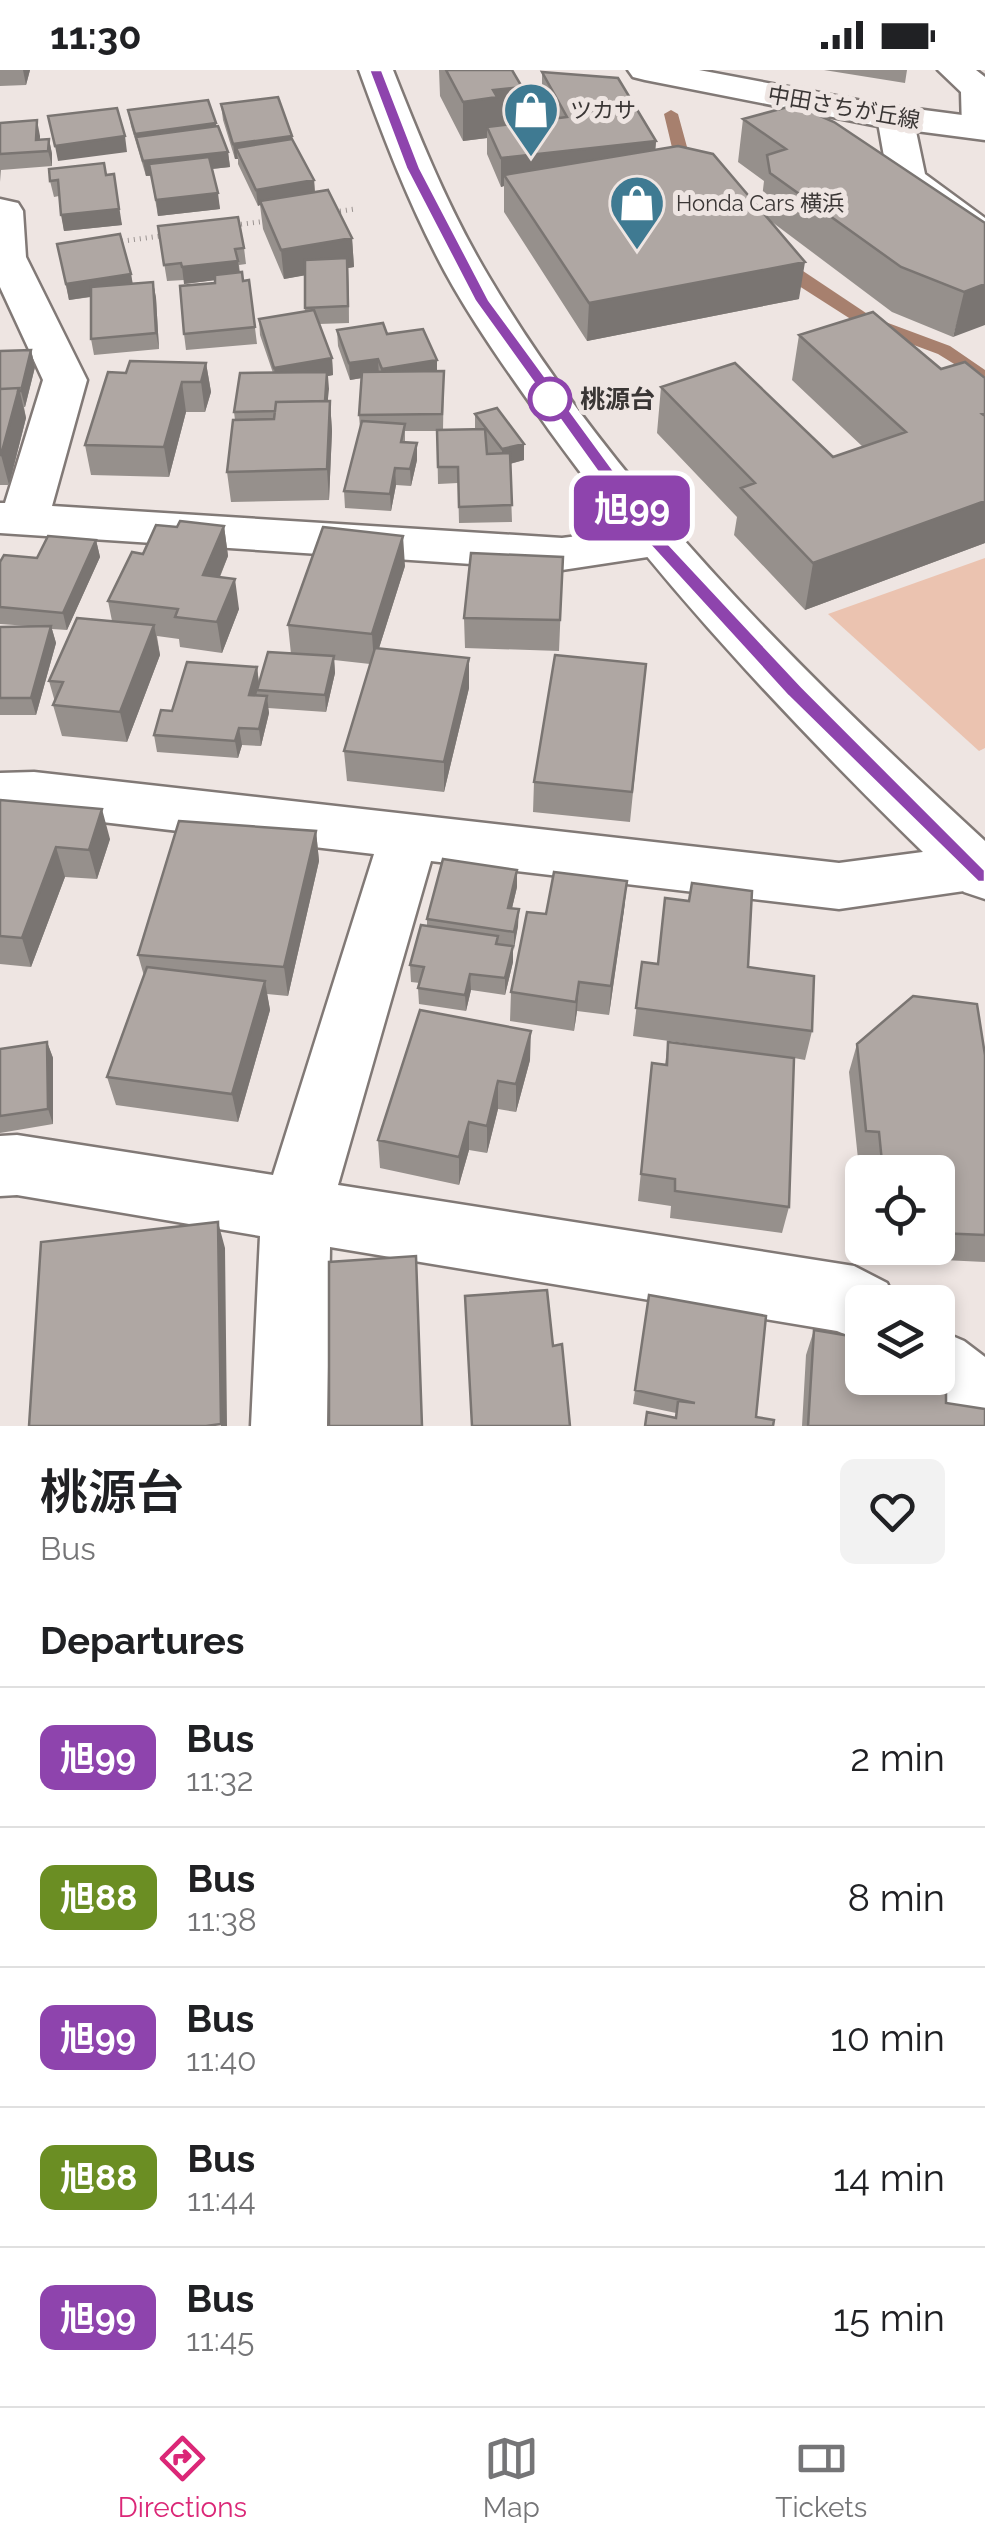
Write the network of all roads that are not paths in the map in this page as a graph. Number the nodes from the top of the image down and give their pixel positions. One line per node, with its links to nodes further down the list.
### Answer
1 (376, 70): 11 (street)
2 (645, 70): 4 (street, 中田さちが丘線)
3 (955, 70): 5 (street)
4 (894, 117): 5 (street, 中田さちが丘線); 6 (street)
5 (982, 129)
6 (907, 179): 7 (street); 9 (street)
7 (966, 184)
8 (0, 211): 10 (street)
9 (985, 237)
10 (12, 519): 11 (street)
11 (657, 542): 14 (street)
12 (0, 794): 13 (street)
13 (409, 836): 14 (street); 16 (street)
14 (981, 872)
15 (0, 1166): 16 (street)
16 (296, 1211): 17 (street); 20 (street)
17 (845, 1299)
18 (955, 1379): 19 (street)
19 (985, 1403)
20 (289, 1426)

